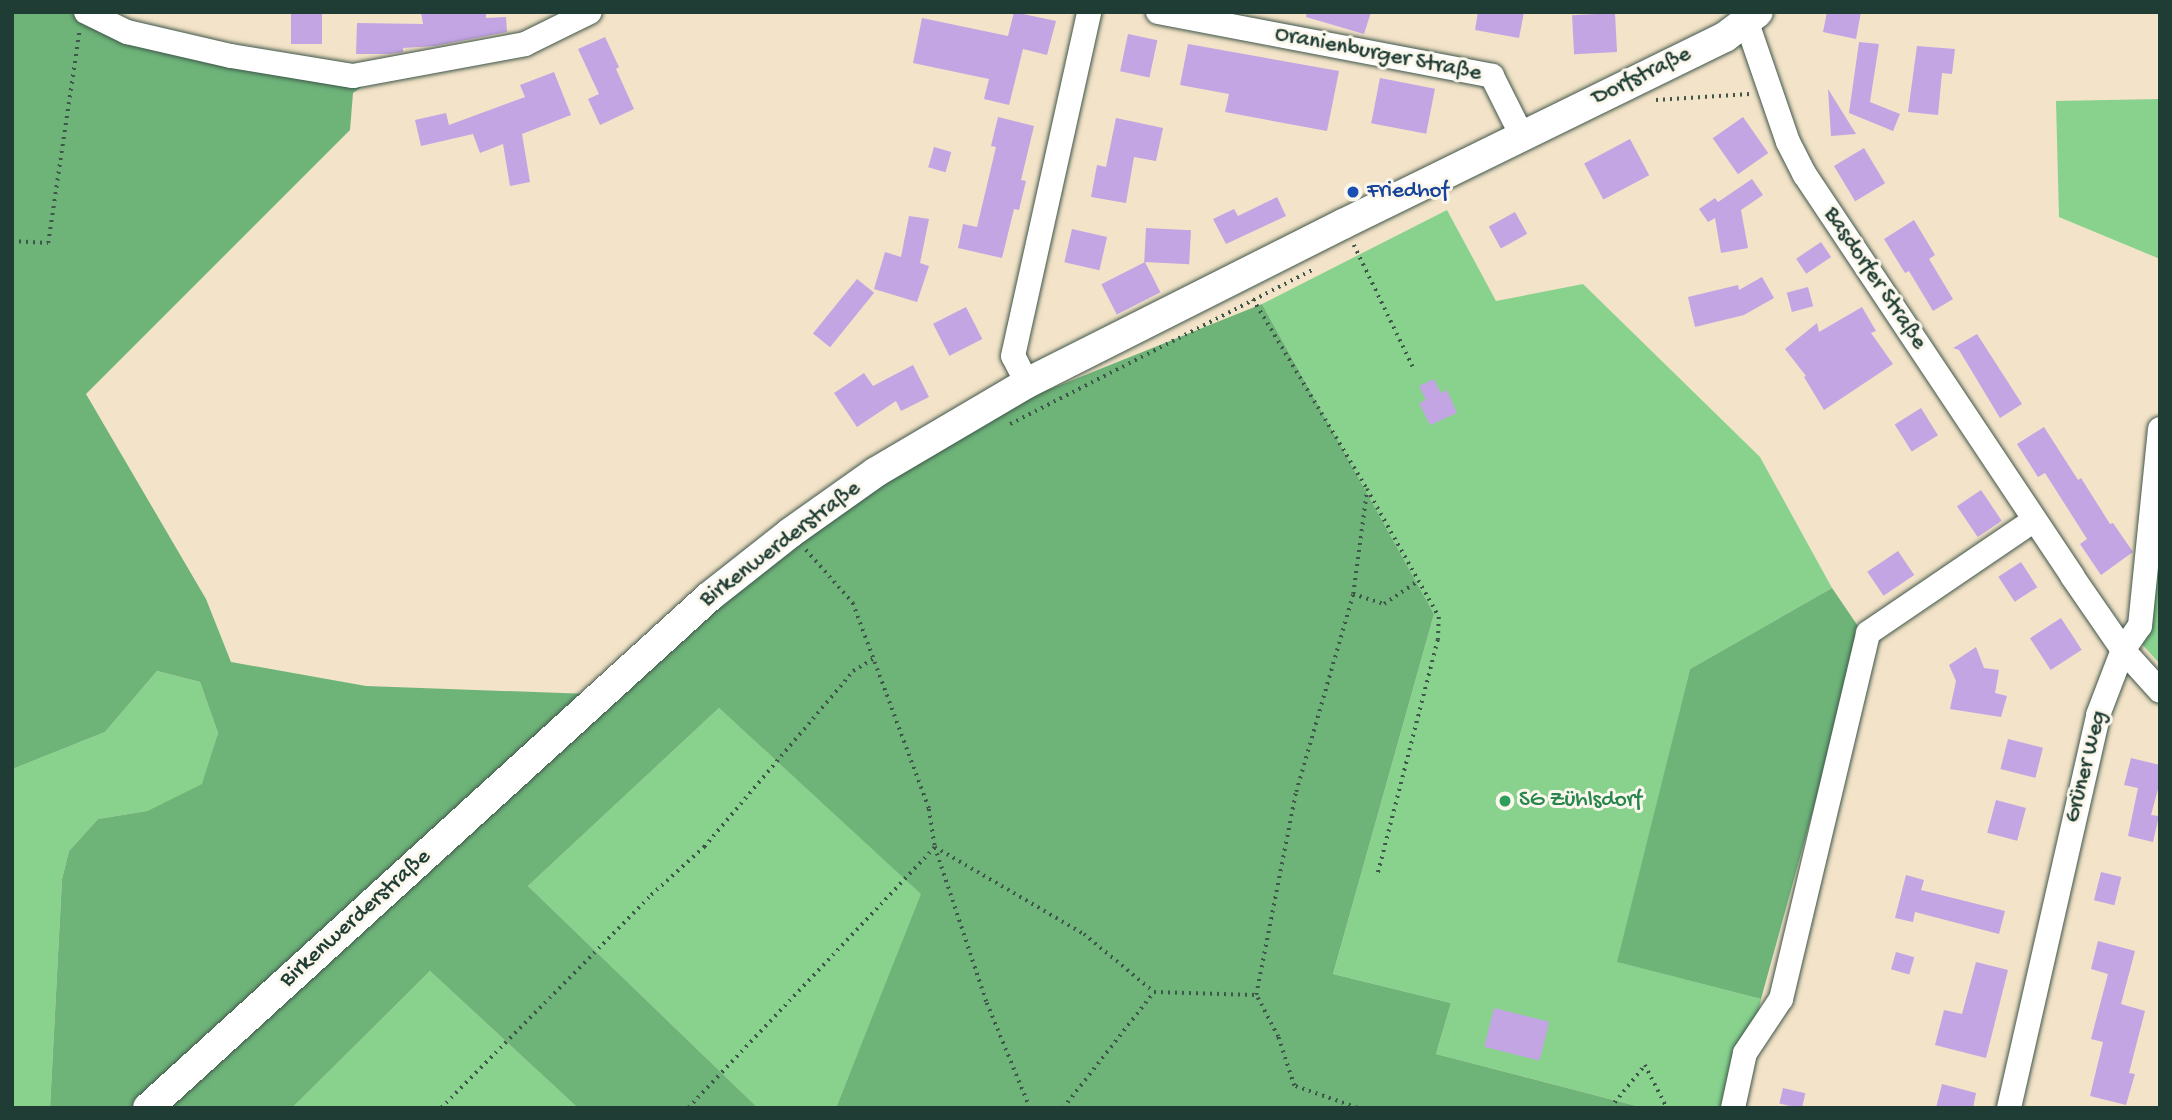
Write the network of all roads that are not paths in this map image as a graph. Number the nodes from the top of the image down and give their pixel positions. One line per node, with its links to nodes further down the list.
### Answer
1 (590, 12): 5 (street)
2 (1089, 12): 7 (street)
3 (1158, 12): 6 (street, Oranienburger Straße)
4 (1752, 18): 6 (street, Dorfstraße); 9 (street, Basdorfer Straße)
5 (83, 19)
6 (1522, 136): 7 (street, Birkenwerderstraße)
7 (1027, 383): 12 (street, Birkenwerderstraße)
8 (2160, 429): 10 (street, Grüner Weg)
9 (2034, 520): 10 (street, Basdorfer Straße); 13 (street)
10 (2123, 650): 11 (street, Basdorfer Straße); 14 (street, Grüner Weg)
11 (2160, 691)
12 (148, 1108)
13 (1733, 1108)
14 (2009, 1108)

